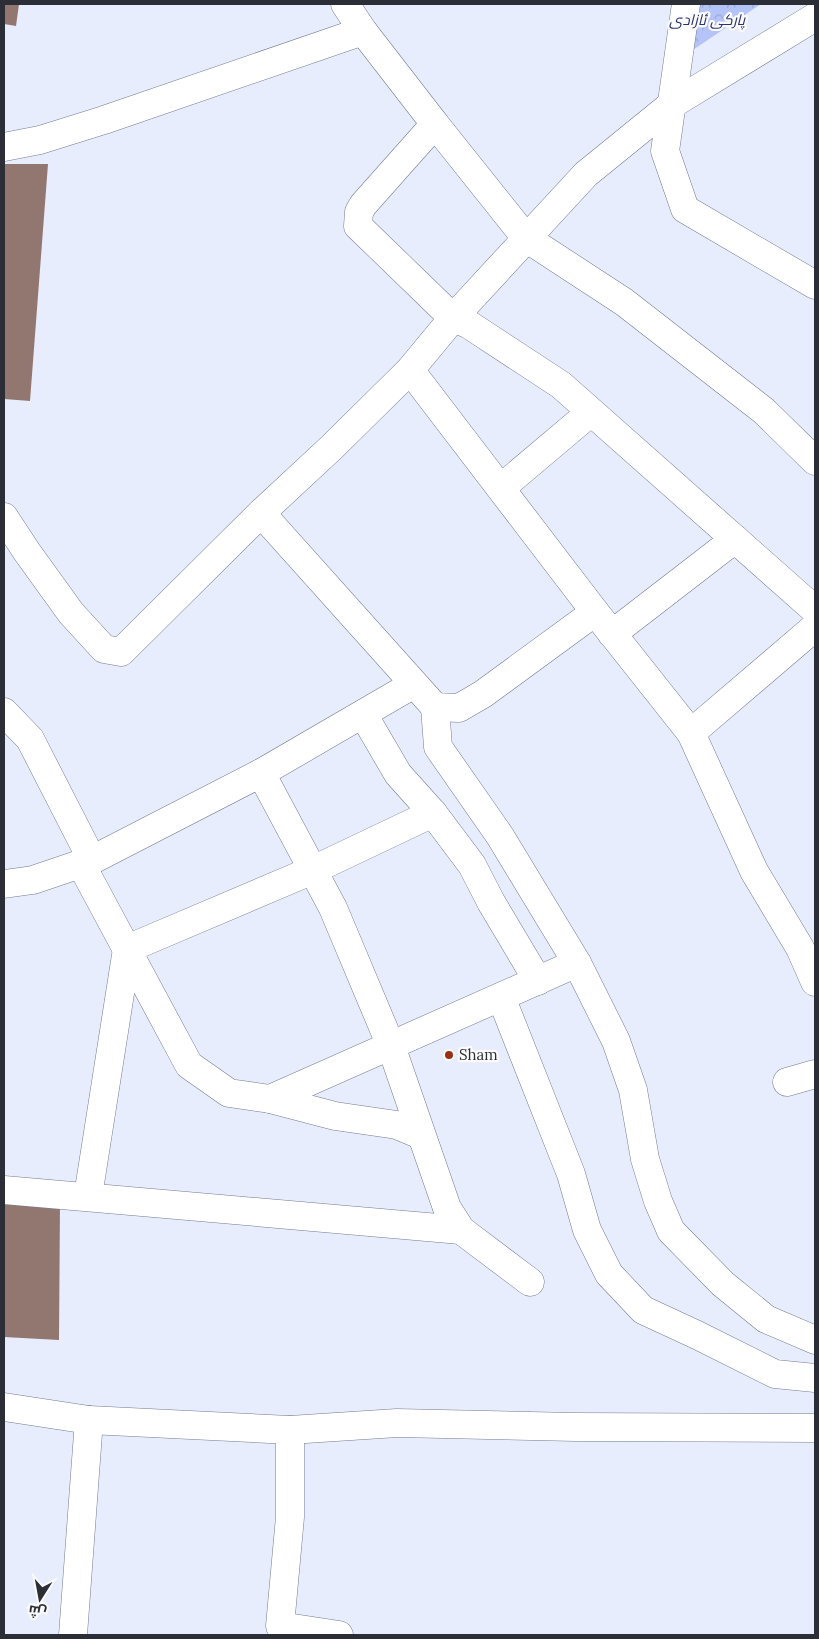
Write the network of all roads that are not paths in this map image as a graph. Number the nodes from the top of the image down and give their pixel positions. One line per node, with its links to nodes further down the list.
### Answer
1 (345, 4): 4 (street)
2 (686, 4): 5 (street)
3 (815, 17): 5 (street)
4 (363, 31): 6 (street); 7 (street)
5 (671, 105): 8 (street); 9 (street)
6 (435, 124): 8 (street); 10 (street)
7 (4, 148)
8 (526, 238): 10 (street); 13 (street)
9 (815, 285)
10 (453, 318): 11 (street); 12 (street)
11 (410, 370): 14 (street); 15 (street)
12 (591, 412): 14 (street); 17 (street)
13 (815, 461)
14 (501, 488): 19 (street)
15 (261, 512): 16 (street); 22 (street)
16 (4, 517)
17 (736, 539): 18 (street); 21 (street)
18 (815, 610)
19 (594, 612): 21 (street); 23 (street)
20 (815, 627): 26 (street)
21 (612, 634): 26 (street)
22 (414, 684): 23 (street); 25 (street)
23 (435, 707): 34 (street)
24 (4, 712): 29 (street)
25 (363, 714): 27 (street); 28 (street)
26 (691, 733): 32 (street)
27 (260, 773): 29 (street); 30 (street)
28 (433, 813): 30 (street); 35 (street)
29 (87, 862): 31 (street); 33 (street)
30 (313, 870): 33 (street); 38 (street)
31 (4, 884)
32 (808, 942): 36 (street)
33 (127, 949): 41 (street); 44 (street)
34 (577, 963): 35 (street); 47 (street)
35 (538, 981): 37 (street)
36 (815, 982)
37 (501, 997): 38 (street); 48 (street)
38 (391, 1046): 41 (street); 42 (street)
39 (815, 1074): 40 (street)
40 (787, 1082)
41 (270, 1099): 42 (street)
42 (421, 1134): 45 (street)
43 (4, 1190): 44 (street)
44 (88, 1196): 45 (street)
45 (461, 1230): 46 (street)
46 (530, 1282)
47 (815, 1340)
48 (815, 1378)
49 (4, 1407): 50 (street)
50 (89, 1420): 52 (street); 54 (street)
51 (815, 1428): 52 (street)
52 (290, 1430): 53 (street)
53 (280, 1631): 55 (street)
54 (73, 1635)
55 (338, 1635)

